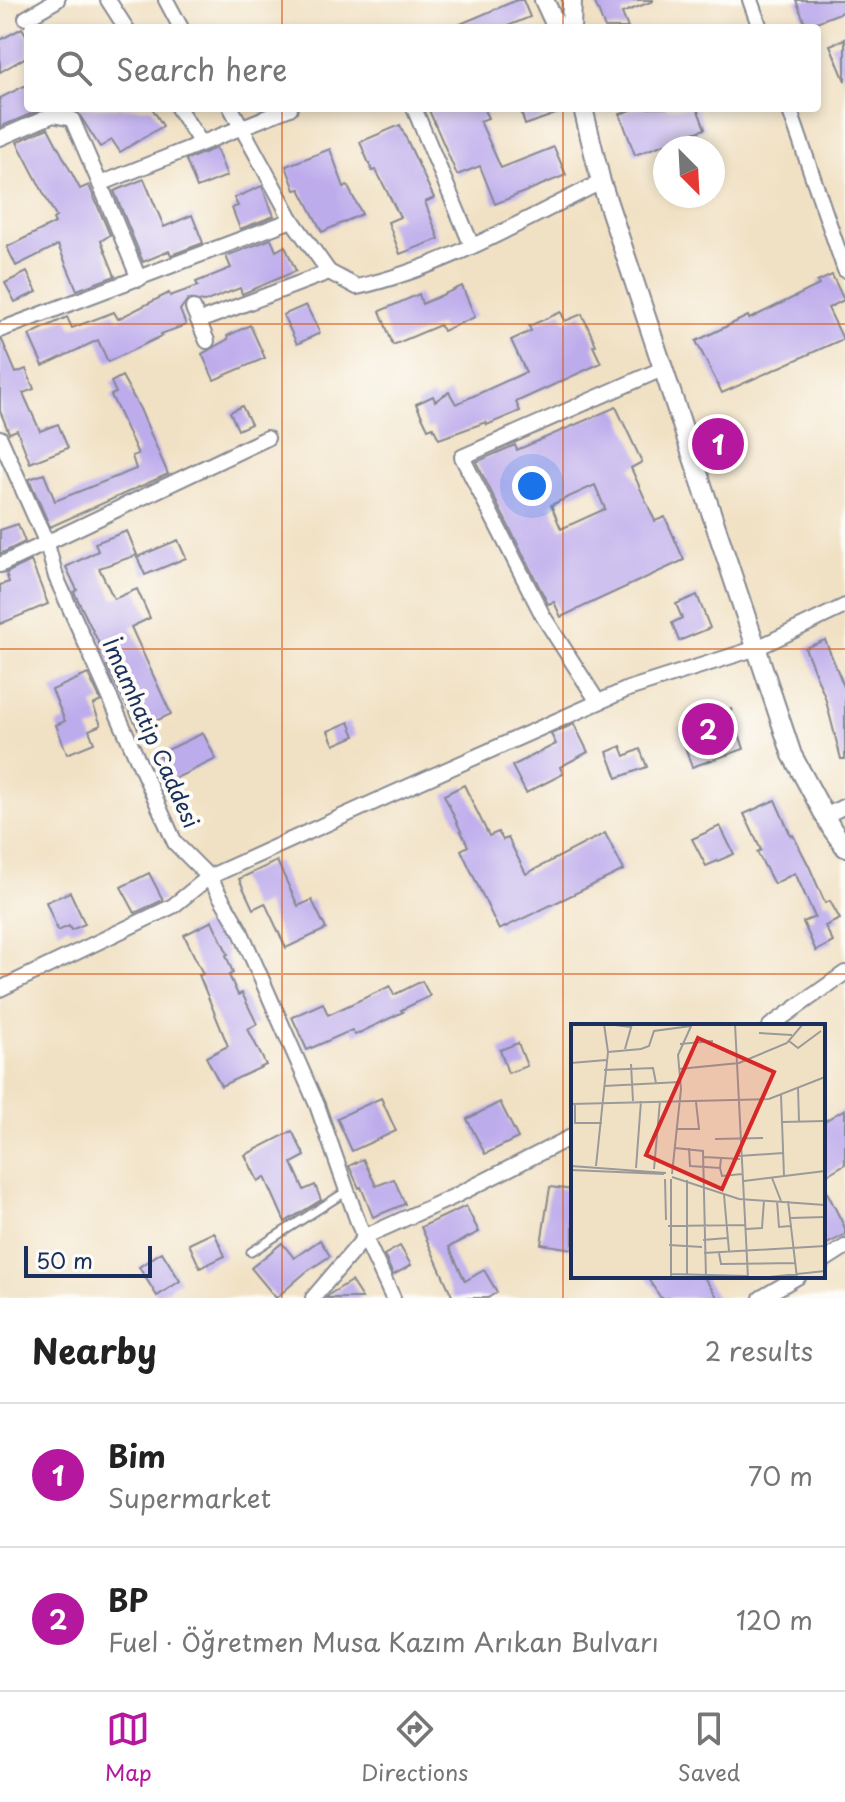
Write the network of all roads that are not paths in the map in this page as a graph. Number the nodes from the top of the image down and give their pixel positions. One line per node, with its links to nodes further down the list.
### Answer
1 (57, 0): 7 (street)
2 (108, 0): 8 (street)
3 (166, 0): 9 (street)
4 (544, 0): 10 (street)
5 (572, 0): 11 (street)
6 (750, 0): 12 (street)
7 (26, 18)
8 (123, 24)
9 (179, 24)
10 (555, 24)
11 (571, 24)
12 (759, 24)
13 (181, 112): 21 (street)
14 (233, 112): 19 (street)
15 (280, 112): 19 (street)
16 (416, 112): 25 (street)
17 (584, 112): 22 (street)
18 (790, 112): 26 (street)
19 (242, 127): 21 (street); 24 (street)
20 (0, 138): 23 (street)
21 (201, 143): 23 (street)
22 (601, 182): 25 (street); 31 (street)
23 (100, 184): 28 (street)
24 (292, 220): 27 (street); 28 (street)
25 (472, 246): 27 (street)
26 (845, 270)
27 (329, 272): 30 (street)
28 (139, 279): 29 (street)
29 (0, 330)
30 (207, 341)
31 (662, 369): 37 (street); 38 (street)
32 (0, 438): 34 (street, İmamhatip Caddesi)
33 (267, 438): 34 (street)
34 (47, 544): 35 (street); 42 (street, İmamhatip Caddesi)
35 (0, 565)
36 (845, 606): 37 (street)
37 (757, 648): 38 (street); 40 (street)
38 (598, 702): 42 (street)
39 (845, 806): 40 (street)
40 (825, 816): 41 (street)
41 (845, 847)
42 (209, 877): 44 (street); 47 (street, İmamhatip Caddesi)
43 (845, 973): 45 (street)
44 (0, 989)
45 (773, 1024)
46 (571, 1137): 48 (street)
47 (348, 1191): 48 (street, İmamhatip Caddesi); 50 (lane)
48 (366, 1236): 53 (street); 54 (street, İmamhatip Caddesi)
49 (845, 1247): 51 (street)
50 (251, 1252)
51 (825, 1260)
52 (796, 1278): 55 (street)
53 (313, 1298)
54 (393, 1298)
55 (761, 1298)

